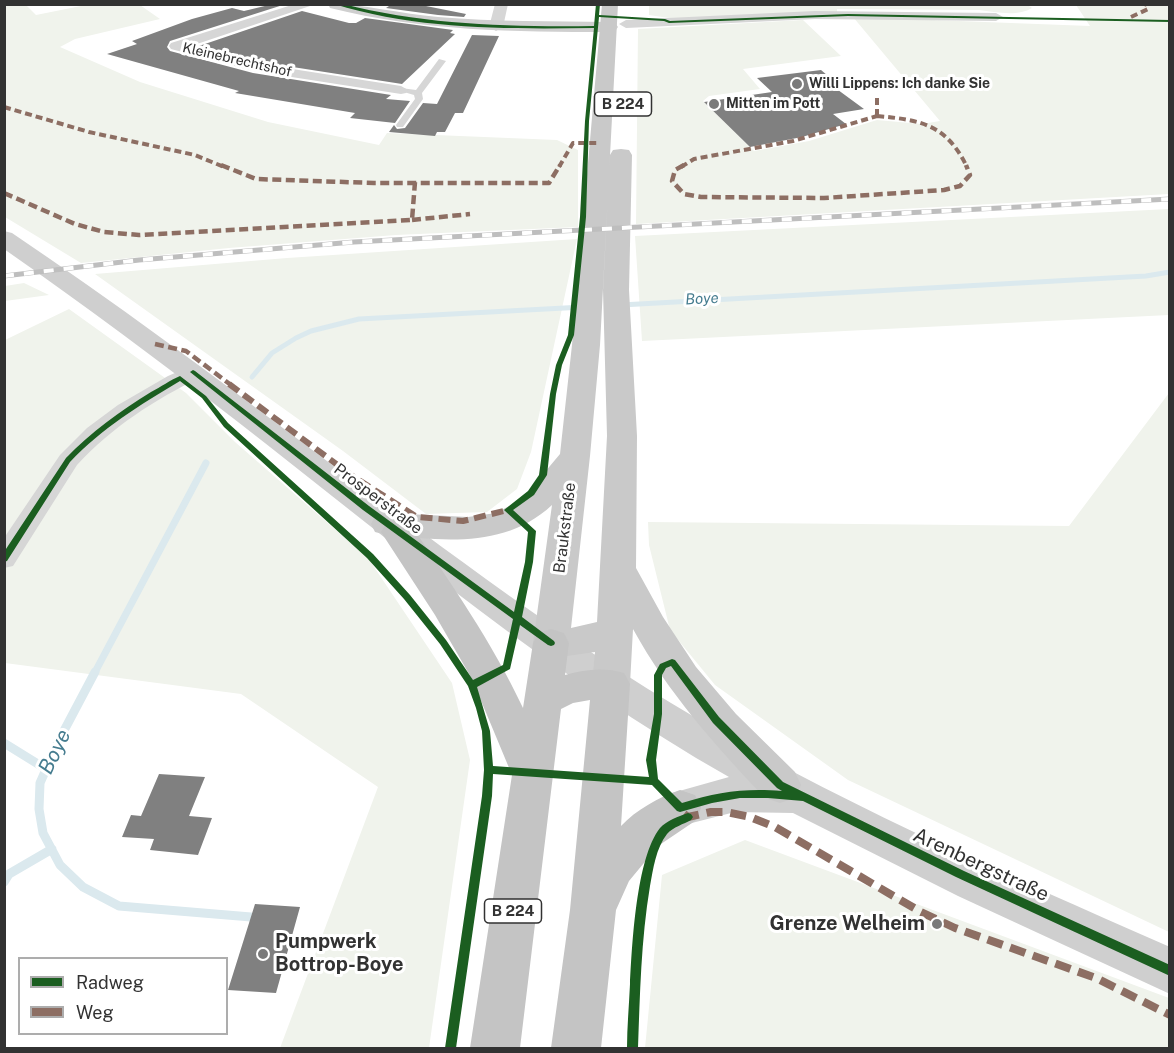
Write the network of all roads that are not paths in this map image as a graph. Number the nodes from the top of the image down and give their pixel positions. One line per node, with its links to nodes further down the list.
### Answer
1 (310, 4): 10 (street, Kleinebrechtshof)
2 (336, 4): 7 (main road)
3 (502, 4): 7 (street)
4 (610, 4): 6 (main road, Braukstraße / B 224)
5 (996, 17): 6 (street)
6 (620, 18): 7 (main road); 9 (main road, Braukstraße / B 224); 15 (main road, Braukstraße / B 224)
7 (496, 27)
8 (442, 61): 11 (lane)
9 (624, 85)
10 (401, 90): 11 (lane)
11 (418, 93): 12 (lane)
12 (400, 125)
13 (622, 140): 15 (main road, Braukstraße / B 224)
14 (4, 238): 16 (main road, Prosperstraße)
15 (607, 311): 17 (main road, Braukstraße / B 224); 20 (main road, Braukstraße / B 224)
16 (193, 372): 18 (main road, Prosperstraße); 19 (street)
17 (575, 456): 18 (main road); 22 (main road, Braukstraße / B 224)
18 (393, 528): 22 (main road, Prosperstraße); 25 (highway)
19 (4, 559)
20 (619, 568): 21 (main road, Braukstraße / B 224); 26 (main road)
21 (615, 630): 22 (main road); 23 (main road, Braukstraße / B 224)
22 (551, 643): 23 (main road, Prosperstraße); 24 (highway, Braukstraße / B 224)
23 (611, 684): 24 (highway); 26 (main road, Prosperstraße); 28 (highway, Braukstraße / B 224)
24 (542, 701): 25 (highway, Braukstraße / B 224)
25 (532, 773): 32 (highway, Braukstraße / B 224)
26 (791, 791): 27 (main road); 29 (main road, Arenbergstraße)
27 (680, 808): 28 (highway)
28 (593, 910): 33 (highway, Braukstraße / B 224)
29 (1105, 941): 30 (main road, Arenbergstraße); 31 (lane)
30 (1170, 971)
31 (1170, 987)
32 (495, 1048)
33 (576, 1048)

